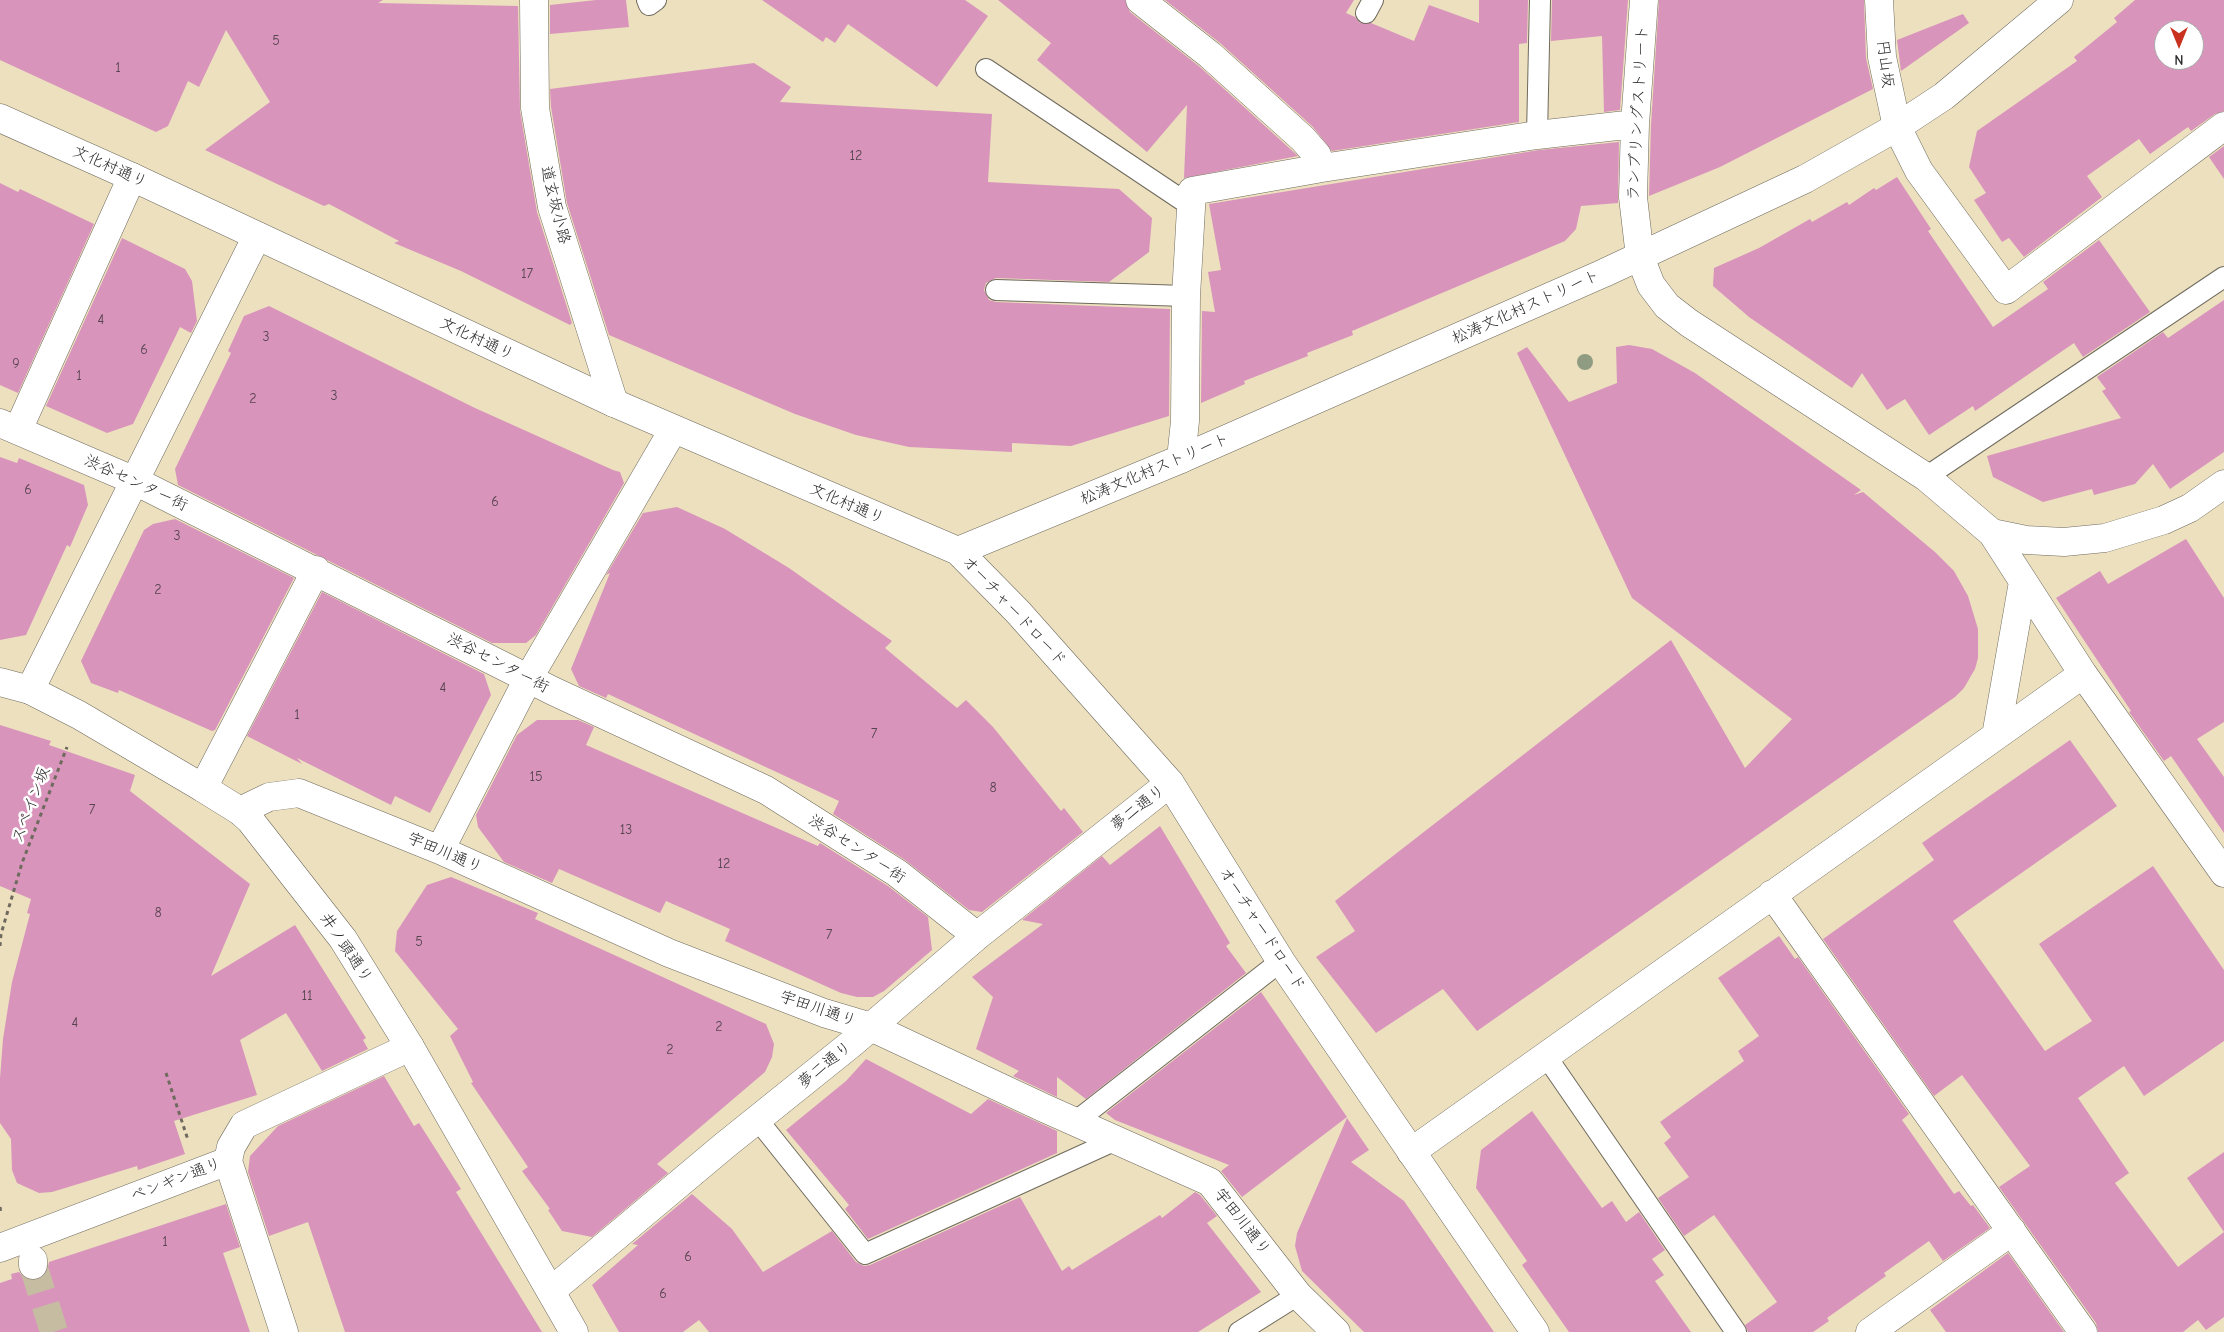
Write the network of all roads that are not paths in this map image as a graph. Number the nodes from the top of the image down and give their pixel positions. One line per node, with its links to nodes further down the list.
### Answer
1 (534, 0): 23 (street, 道玄坂小路)
2 (647, 0): 3 (lane)
3 (656, 0)
4 (1140, 0): 15 (street)
5 (1540, 0): 14 (lane)
6 (1644, 0): 11 (street, ランブリングストリート)
7 (1879, 0): 13 (street, 円山坂)
8 (2059, 0): 13 (street, 松涛文化村ストリート)
9 (986, 70): 17 (lane)
10 (0, 118): 16 (street, 文化村通り)
11 (1635, 124): 14 (street); 19 (street, ランブリングストリート)
12 (2224, 126): 13 (street, 円山坂)
13 (1897, 127): 19 (street, 松涛文化村ストリート)
14 (1537, 135): 15 (street)
15 (1322, 168): 17 (street)
16 (132, 177): 18 (street, 文化村通り); 24 (street)
17 (1191, 206): 22 (street)
18 (257, 236): 23 (street, 文化村通り); 28 (street)
19 (1640, 257): 26 (street, 松涛文化村ストリート); 27 (street, ランブリングストリート)
20 (2224, 277): 27 (lane)
21 (996, 290): 22 (lane)
22 (1186, 296): 26 (street)
23 (614, 403): 25 (street, 文化村通り)
24 (9, 426): 28 (street, 渋谷センター街)
25 (673, 430): 31 (street, 文化村通り); 35 (street)
26 (1181, 459): 31 (street, 松涛文化村ストリート)
27 (1926, 477): 30 (street, ランブリングストリート)
28 (133, 480): 32 (street, 渋谷センター街); 37 (street)
29 (2224, 484): 30 (street)
30 (1992, 533): 33 (street)
31 (958, 551): 39 (street, オーチャードロード)
32 (316, 570): 35 (street, 渋谷センター街); 40 (street)
33 (2023, 582): 34 (street); 38 (street)
34 (2083, 674): 38 (street); 43 (street)
35 (528, 679): 42 (street); 45 (street, 渋谷センター街)
36 (0, 682): 37 (street, 井ノ頭通り)
37 (30, 690): 40 (street, 井ノ頭通り)
38 (1996, 736): 44 (street)
39 (1170, 783): 45 (street, 夢二通り); 46 (street, オーチャードロード)
40 (204, 788): 41 (street, 井ノ頭通り)
41 (240, 811): 42 (street, 宇田川通り); 48 (street, 井ノ頭通り)
42 (440, 850): 47 (street, 宇田川通り)
43 (2224, 873)
44 (1772, 894): 49 (street); 55 (street)
45 (977, 936): 47 (street, 夢二通り)
46 (1281, 961): 51 (lane); 53 (street, オーチャードロード)
47 (871, 1027): 50 (street, 夢二通り); 51 (street, 宇田川通り)
48 (410, 1046): 54 (street, ペンギン通り); 57 (street, 井ノ頭通り)
49 (1546, 1056): 53 (street); 64 (lane)
50 (757, 1119): 52 (lane); 57 (street, 夢二通り)
51 (1075, 1122): 52 (street, 宇田川通り)
52 (1116, 1140): 58 (street, 宇田川通り)
53 (1411, 1152): 63 (street, オーチャードロード)
54 (228, 1161): 56 (street, ペンギン通り); 59 (street)
55 (2012, 1231): 65 (street); 66 (street)
56 (0, 1248)
57 (551, 1291): 60 (street, 井ノ頭通り)
58 (1298, 1295): 61 (lane); 62 (street, 宇田川通り)
59 (284, 1332)
60 (574, 1332)
61 (1239, 1332)
62 (1336, 1332)
63 (1535, 1332)
64 (1736, 1332)
65 (1870, 1332)
66 (2083, 1332)

